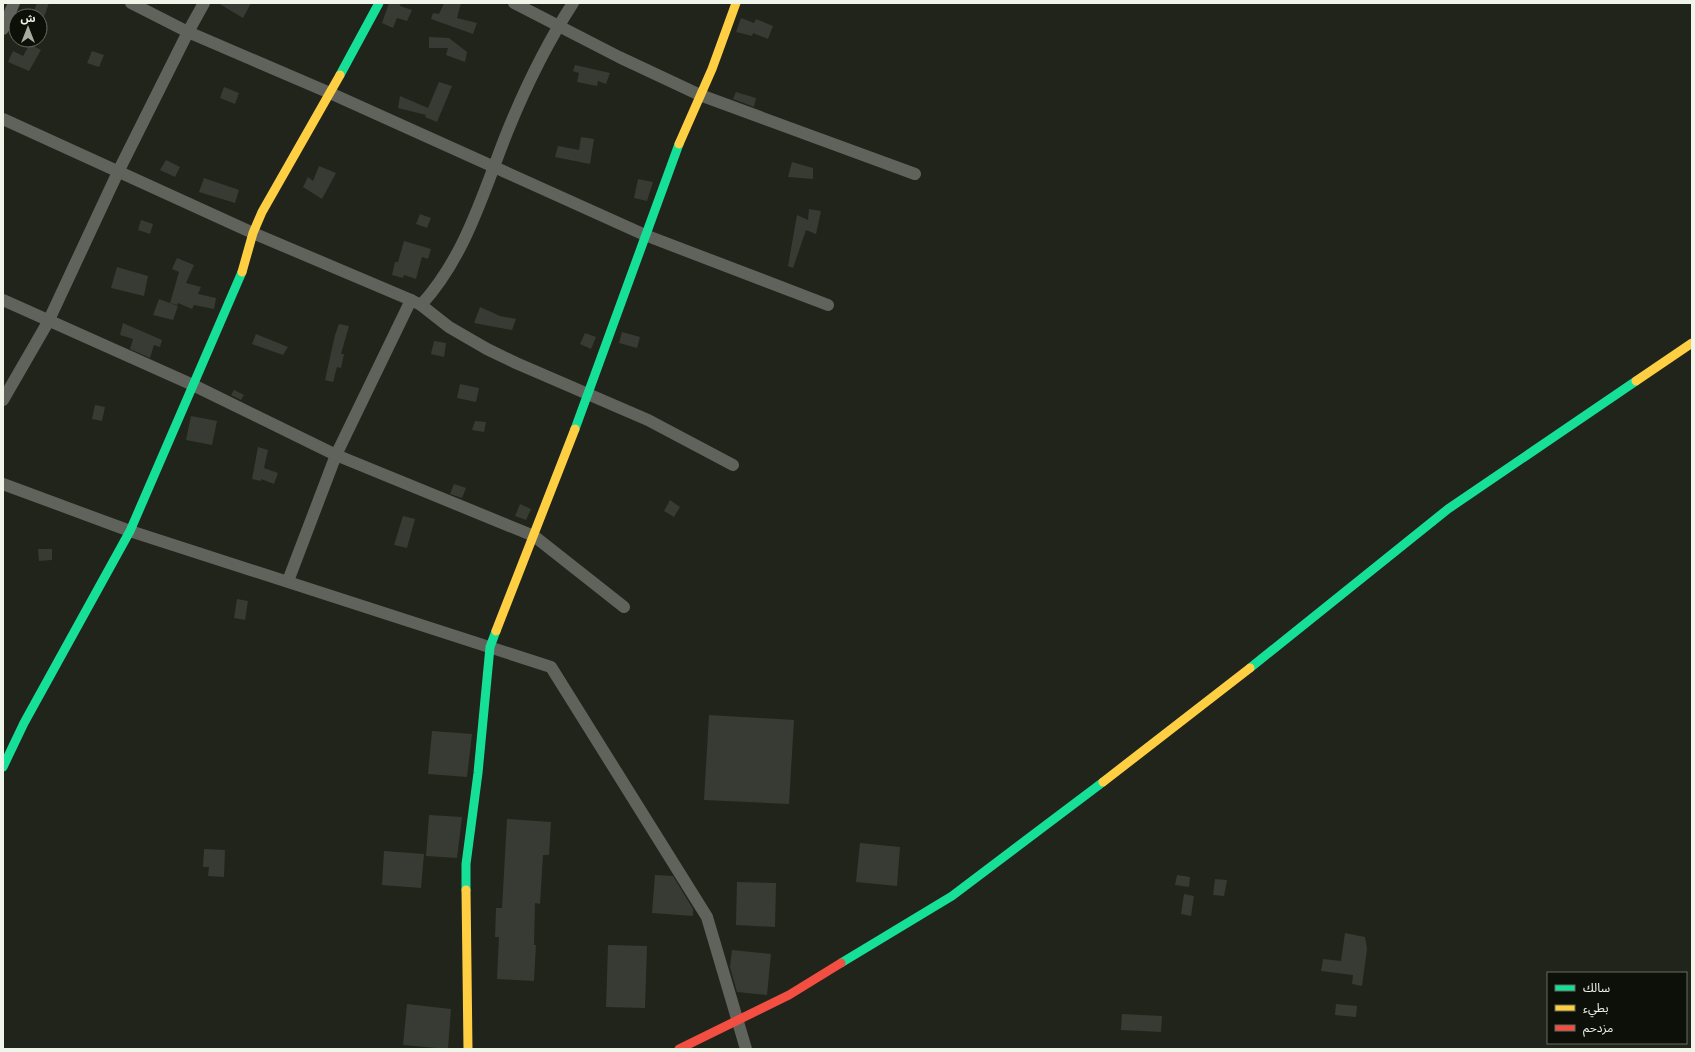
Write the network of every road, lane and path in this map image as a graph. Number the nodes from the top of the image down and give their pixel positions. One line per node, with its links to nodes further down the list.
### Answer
1 (14, 3): 9 (street)
2 (131, 3): 10 (street)
3 (204, 3): 10 (street)
4 (379, 3): 11 (street)
5 (514, 3): 8 (street)
6 (573, 3): 8 (street)
7 (736, 3): 12 (street)
8 (558, 26): 12 (street); 14 (street)
9 (3, 29)
10 (188, 32): 11 (street); 15 (street)
11 (330, 94): 14 (street); 17 (street)
12 (700, 95): 16 (street); 18 (street)
13 (3, 119): 15 (street)
14 (494, 167): 18 (street); 20 (street)
15 (118, 172): 17 (street); 22 (street)
16 (915, 174)
17 (254, 233): 20 (street); 24 (street)
18 (645, 235): 21 (street); 25 (street)
19 (3, 300): 22 (street)
20 (416, 303): 25 (street); 27 (street)
21 (828, 305)
22 (48, 322): 24 (street); 26 (street)
23 (1692, 343): 36 (street)
24 (193, 385): 27 (street); 30 (street)
25 (589, 394): 28 (street); 31 (street)
26 (3, 400)
27 (336, 455): 31 (street); 32 (street)
28 (733, 465)
29 (3, 484): 30 (street)
30 (130, 531): 32 (street); 35 (street)
31 (534, 536): 33 (street); 34 (street)
32 (288, 581): 34 (street)
33 (624, 607)
34 (490, 647): 36 (street); 37 (street)
35 (3, 768)
36 (737, 1020): 38 (street); 39 (street)
37 (468, 1049)
38 (678, 1049)
39 (746, 1049)

